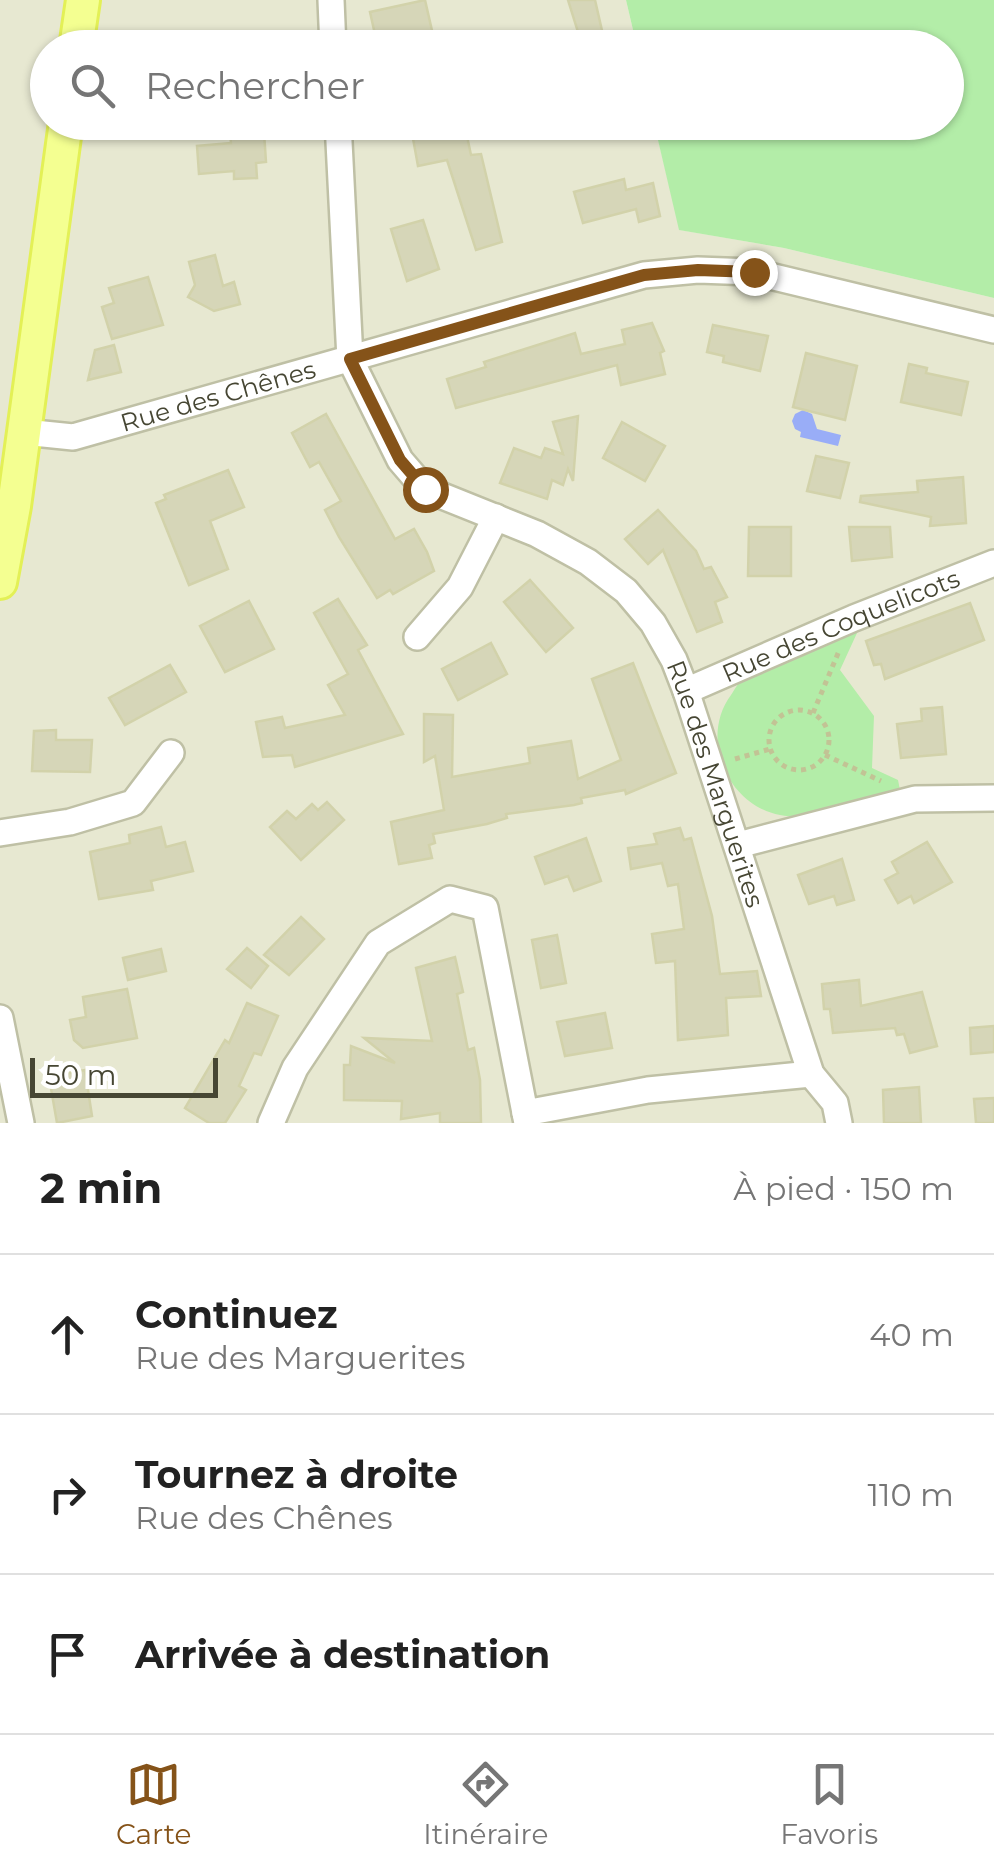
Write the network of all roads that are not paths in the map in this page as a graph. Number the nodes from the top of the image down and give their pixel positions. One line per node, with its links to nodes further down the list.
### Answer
1 (83, 0): 3 (main road)
2 (331, 0): 4 (street)
3 (79, 30)
4 (333, 30)
5 (64, 140): 9 (main road)
6 (339, 140): 8 (street)
7 (994, 330): 8 (street, Rue des Chênes)
8 (350, 359): 9 (street, Rue des Chênes); 10 (street, Rue des Marguerites)
9 (24, 432): 12 (main road)
10 (496, 518): 13 (street); 14 (street, Rue des Marguerites)
11 (994, 563): 14 (street, Rue des Coquelicots)
12 (0, 582)
13 (417, 637)
14 (686, 691): 18 (street, Rue des Marguerites)
15 (171, 753): 17 (street)
16 (994, 798): 18 (street)
17 (0, 833)
18 (738, 845): 20 (street, Rue des Marguerites)
19 (0, 1018): 22 (street)
20 (812, 1074): 21 (street); 24 (street, Rue des Marguerites)
21 (526, 1118): 23 (street)
22 (22, 1123)
23 (271, 1123)
24 (839, 1123)

